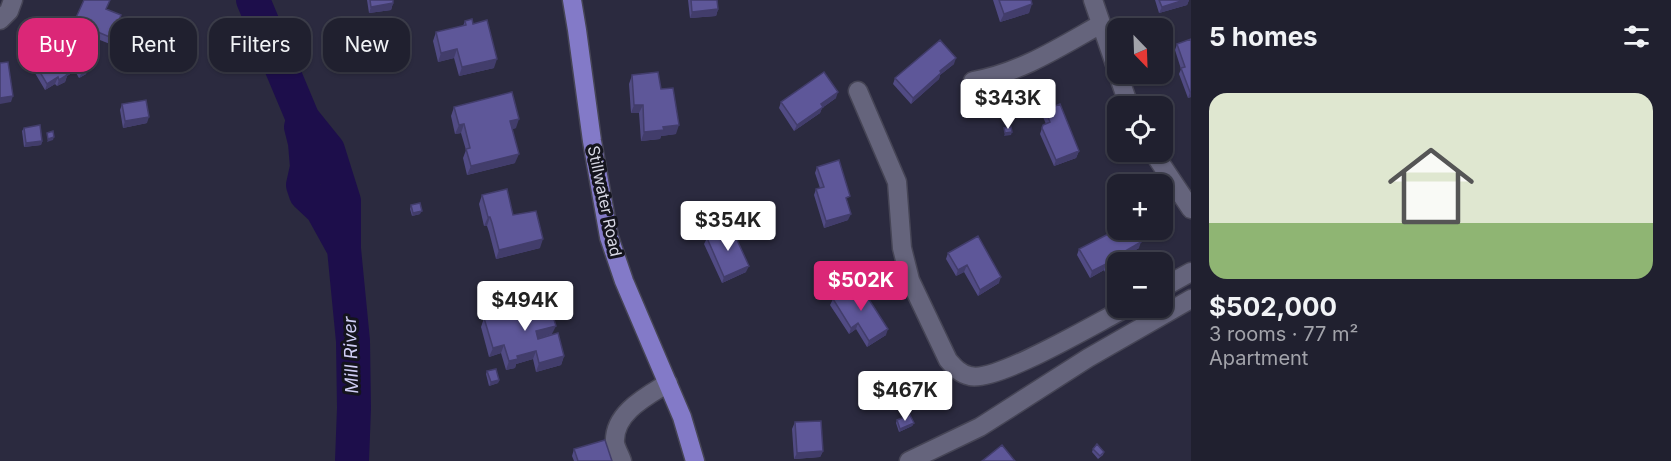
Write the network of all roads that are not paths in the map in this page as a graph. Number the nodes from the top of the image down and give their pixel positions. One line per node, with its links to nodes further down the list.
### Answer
1 (572, 0): 13 (main road, Stillwater Road)
2 (1093, 0): 3 (street)
3 (1101, 24): 4 (street); 5 (street)
4 (1107, 41)
5 (973, 81)
6 (858, 91): 12 (street)
7 (1160, 162): 8 (street)
8 (1191, 209)
9 (1191, 272): 10 (street)
10 (1173, 282)
11 (1191, 299): 16 (street)
12 (1107, 318)
13 (668, 383): 14 (street); 15 (main road, Stillwater Road)
14 (622, 461)
15 (695, 461)
16 (909, 461)

